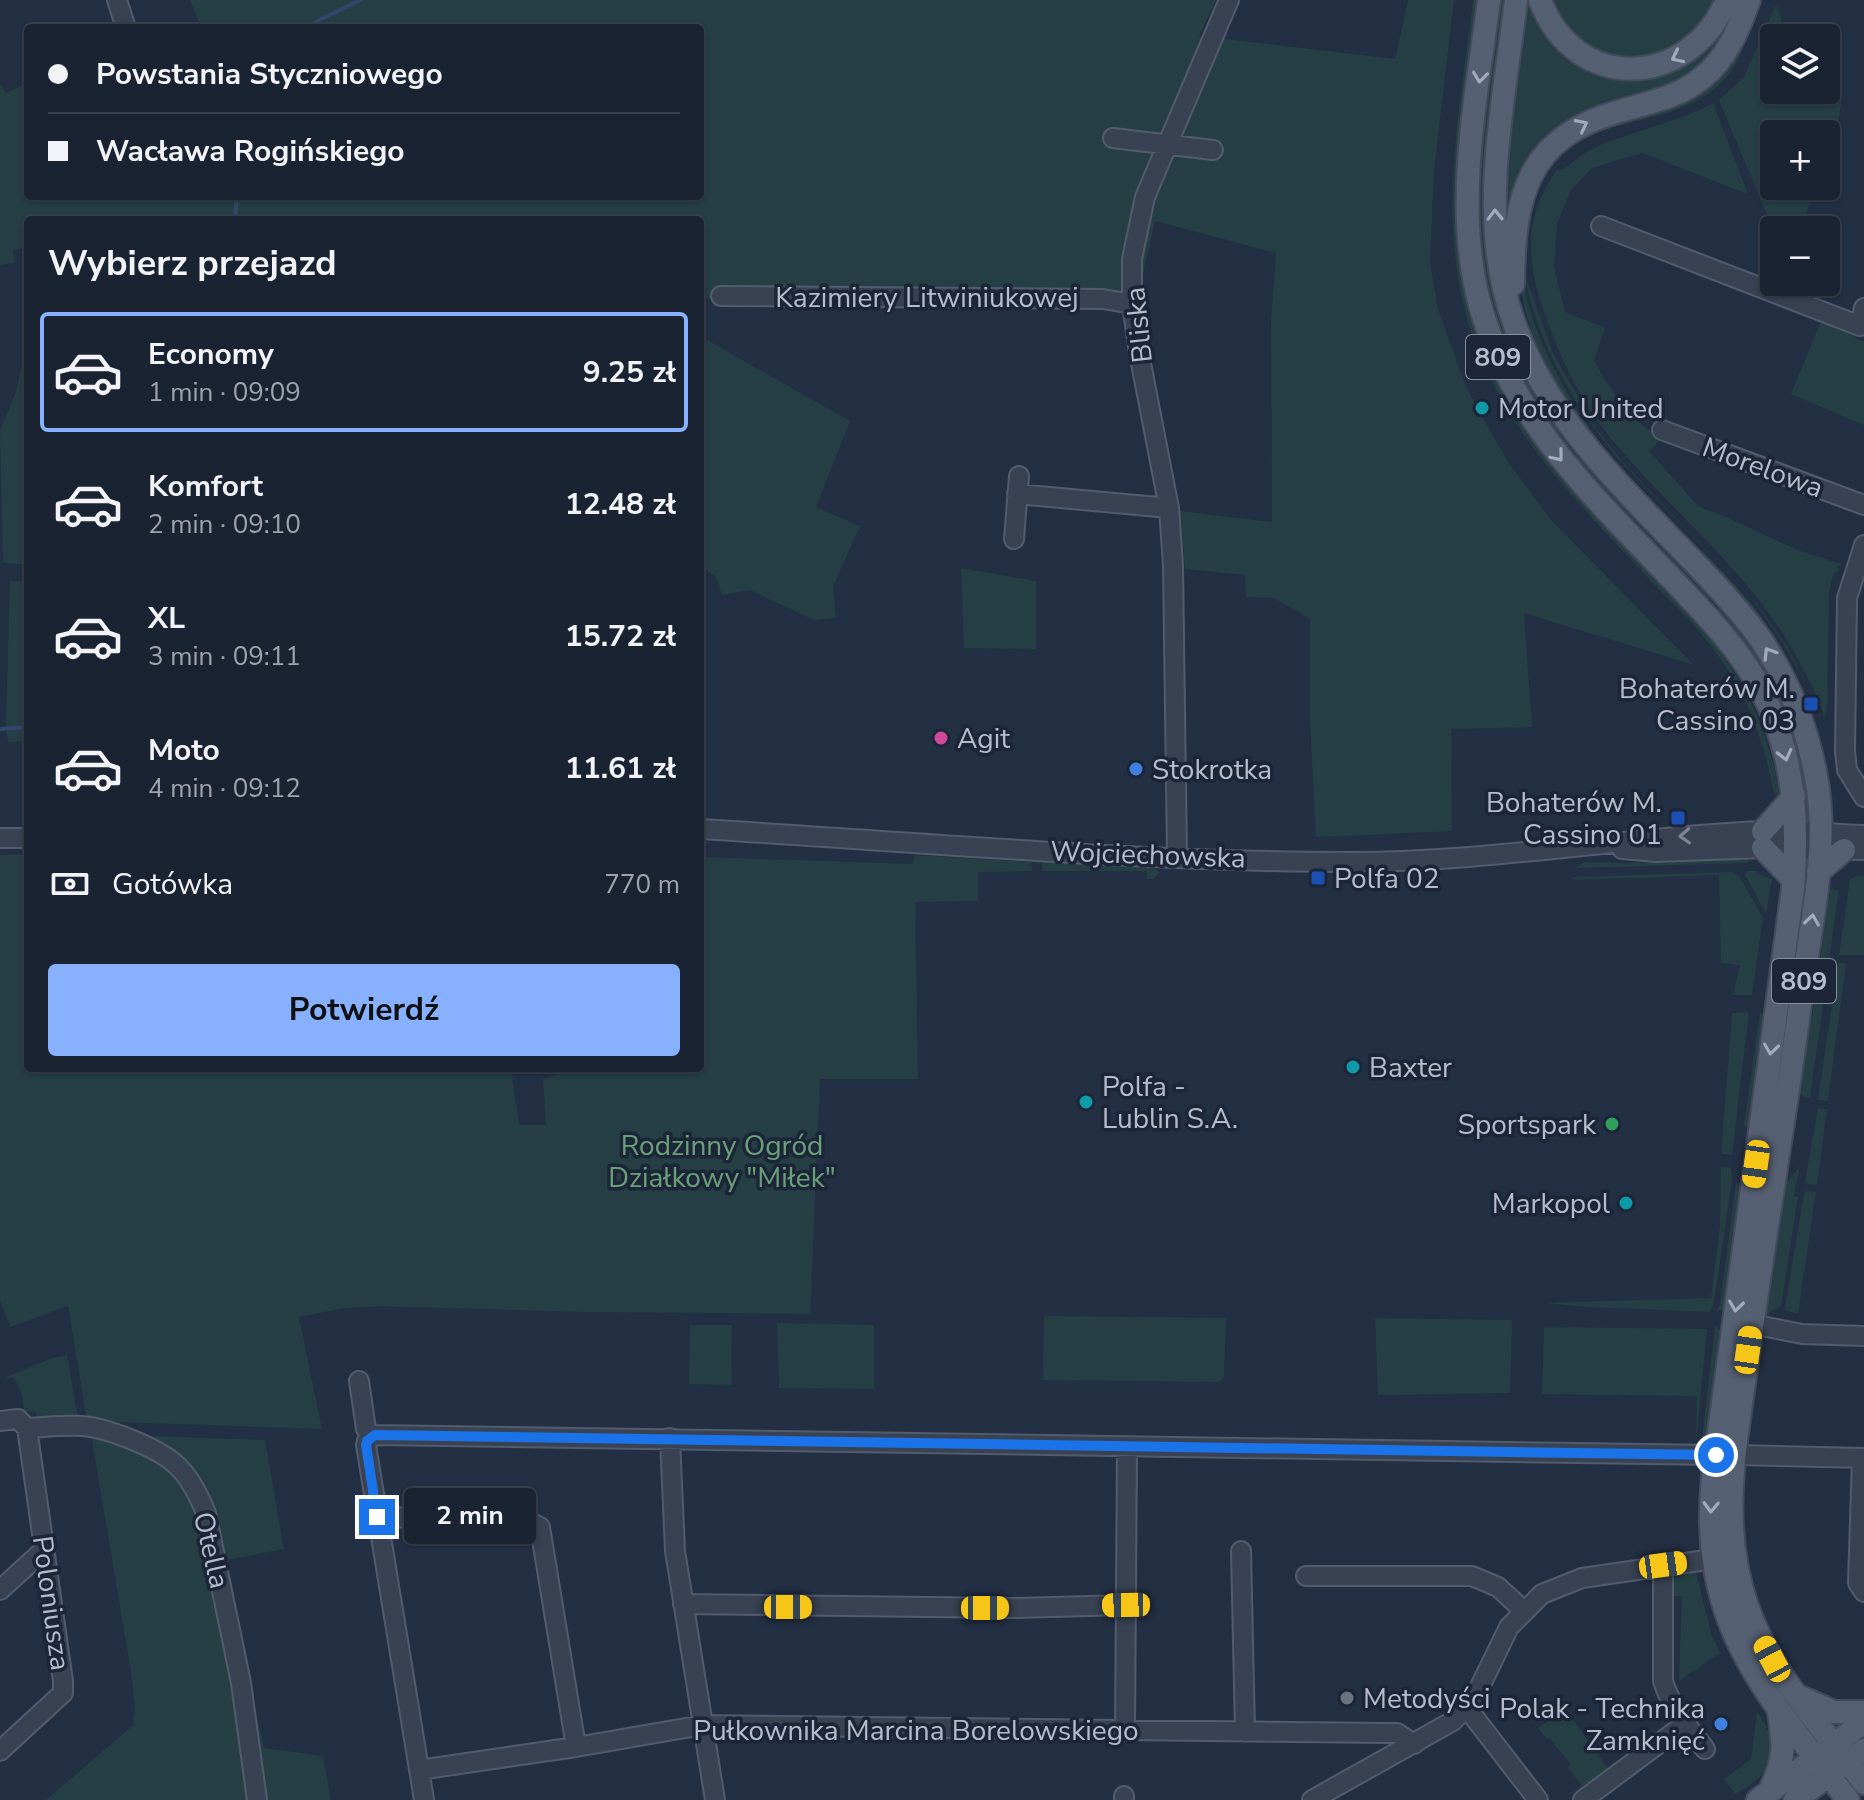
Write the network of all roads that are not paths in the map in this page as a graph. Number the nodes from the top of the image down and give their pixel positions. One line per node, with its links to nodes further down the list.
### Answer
1 (117, 0): 8 (street)
2 (1229, 0): 10 (street, Bliska)
3 (1489, 0): 22 (main road, 809, one-way to 22)
4 (1516, 0): 15 (main road, 809, one-way to 4)
5 (1540, 0): 6 (main road, one-way to 5)
6 (1727, 0)
7 (1749, 0): 15 (main road, one-way to 7)
8 (125, 24)
9 (1113, 138): 10 (street)
10 (1166, 144): 11 (street); 14 (street, Bliska)
11 (1213, 150)
12 (1601, 226): 16 (street)
13 (721, 296): 14 (street, Kazimiery Litwiniukowej)
14 (1132, 304): 19 (street, Bliska)
15 (1513, 319): 30 (main road, 809, one-way to 15)
16 (1863, 321)
17 (1662, 430): 18 (street, Morelowa)
18 (1864, 505)
19 (1169, 508): 20 (street); 32 (street, Bliska)
20 (1014, 539)
21 (1864, 545): 23 (street)
22 (1794, 796): 28 (main road); 29 (main road, 809)
23 (1864, 797)
24 (704, 829): 32 (street, Wojciechowska)
25 (1864, 835): 30 (street, Wojciechowska)
26 (0, 838): 27 (street)
27 (24, 838)
28 (1763, 840): 29 (street, Wojciechowska); 32 (street, Wojciechowska); 34 (main road)
29 (1796, 840): 30 (street, Wojciechowska); 34 (main road, 809)
30 (1820, 841): 31 (street, Wojciechowska); 33 (main road, 809)
31 (1854, 850): 33 (main road)
32 (1177, 856)
33 (1818, 872): 35 (main road, 809, one-way to 33)
34 (1793, 879): 43 (main road, 809, one-way to 43)
35 (1752, 1324): 36 (street); 43 (main road, 809)
36 (1864, 1336)
37 (359, 1381): 40 (street)
38 (0, 1421): 39 (street, Otella)
39 (27, 1428): 46 (street, Poloniusza); 74 (street, Otella)
40 (371, 1432): 41 (street); 45 (street)
41 (670, 1438): 42 (street); 53 (street)
42 (1127, 1447): 43 (street); 54 (street)
43 (1725, 1455): 44 (street); 48 (main road, 809)
44 (1863, 1458): 52 (street)
45 (377, 1517): 66 (street); 70 (street)
46 (44, 1550): 51 (street); 68 (street, Poloniusza)
47 (1241, 1551): 64 (street)
48 (1723, 1558): 49 (street); 56 (main road, 809); 58 (main road, 809)
49 (1663, 1565): 55 (street); 61 (street)
50 (1306, 1576): 55 (street)
51 (0, 1590)
52 (1864, 1592)
53 (683, 1604): 54 (street); 62 (street)
54 (1126, 1605): 63 (street)
55 (1523, 1610): 57 (street)
56 (1799, 1696): 59 (main road); 69 (main road, 809)
57 (1467, 1708): 65 (street); 77 (street)
58 (1779, 1708): 69 (main road); 72 (main road)
59 (1864, 1712)
60 (1864, 1722): 69 (main road)
61 (1685, 1724): 67 (street); 78 (street)
62 (703, 1725): 63 (street, Pułkownika Marcina Borelowskiego); 66 (street, Pułkownika Marcina Borelowskiego); 76 (street)
63 (1125, 1731): 64 (street, Pułkownika Marcina Borelowskiego)
64 (1245, 1732): 65 (street, Pułkownika Marcina Borelowskiego)
65 (1414, 1744): 73 (street)
66 (576, 1747): 70 (street, Pułkownika Marcina Borelowskiego)
67 (1705, 1749)
68 (0, 1751)
69 (1838, 1758): 71 (main road); 72 (main road); 79 (main road); 80 (main road)
70 (419, 1770): 75 (street)
71 (1864, 1783)
72 (1763, 1796)
73 (1321, 1798)
74 (257, 1800)
75 (424, 1800)
76 (715, 1800)
77 (1538, 1800)
78 (1583, 1800)
79 (1795, 1800)
80 (1848, 1800)

